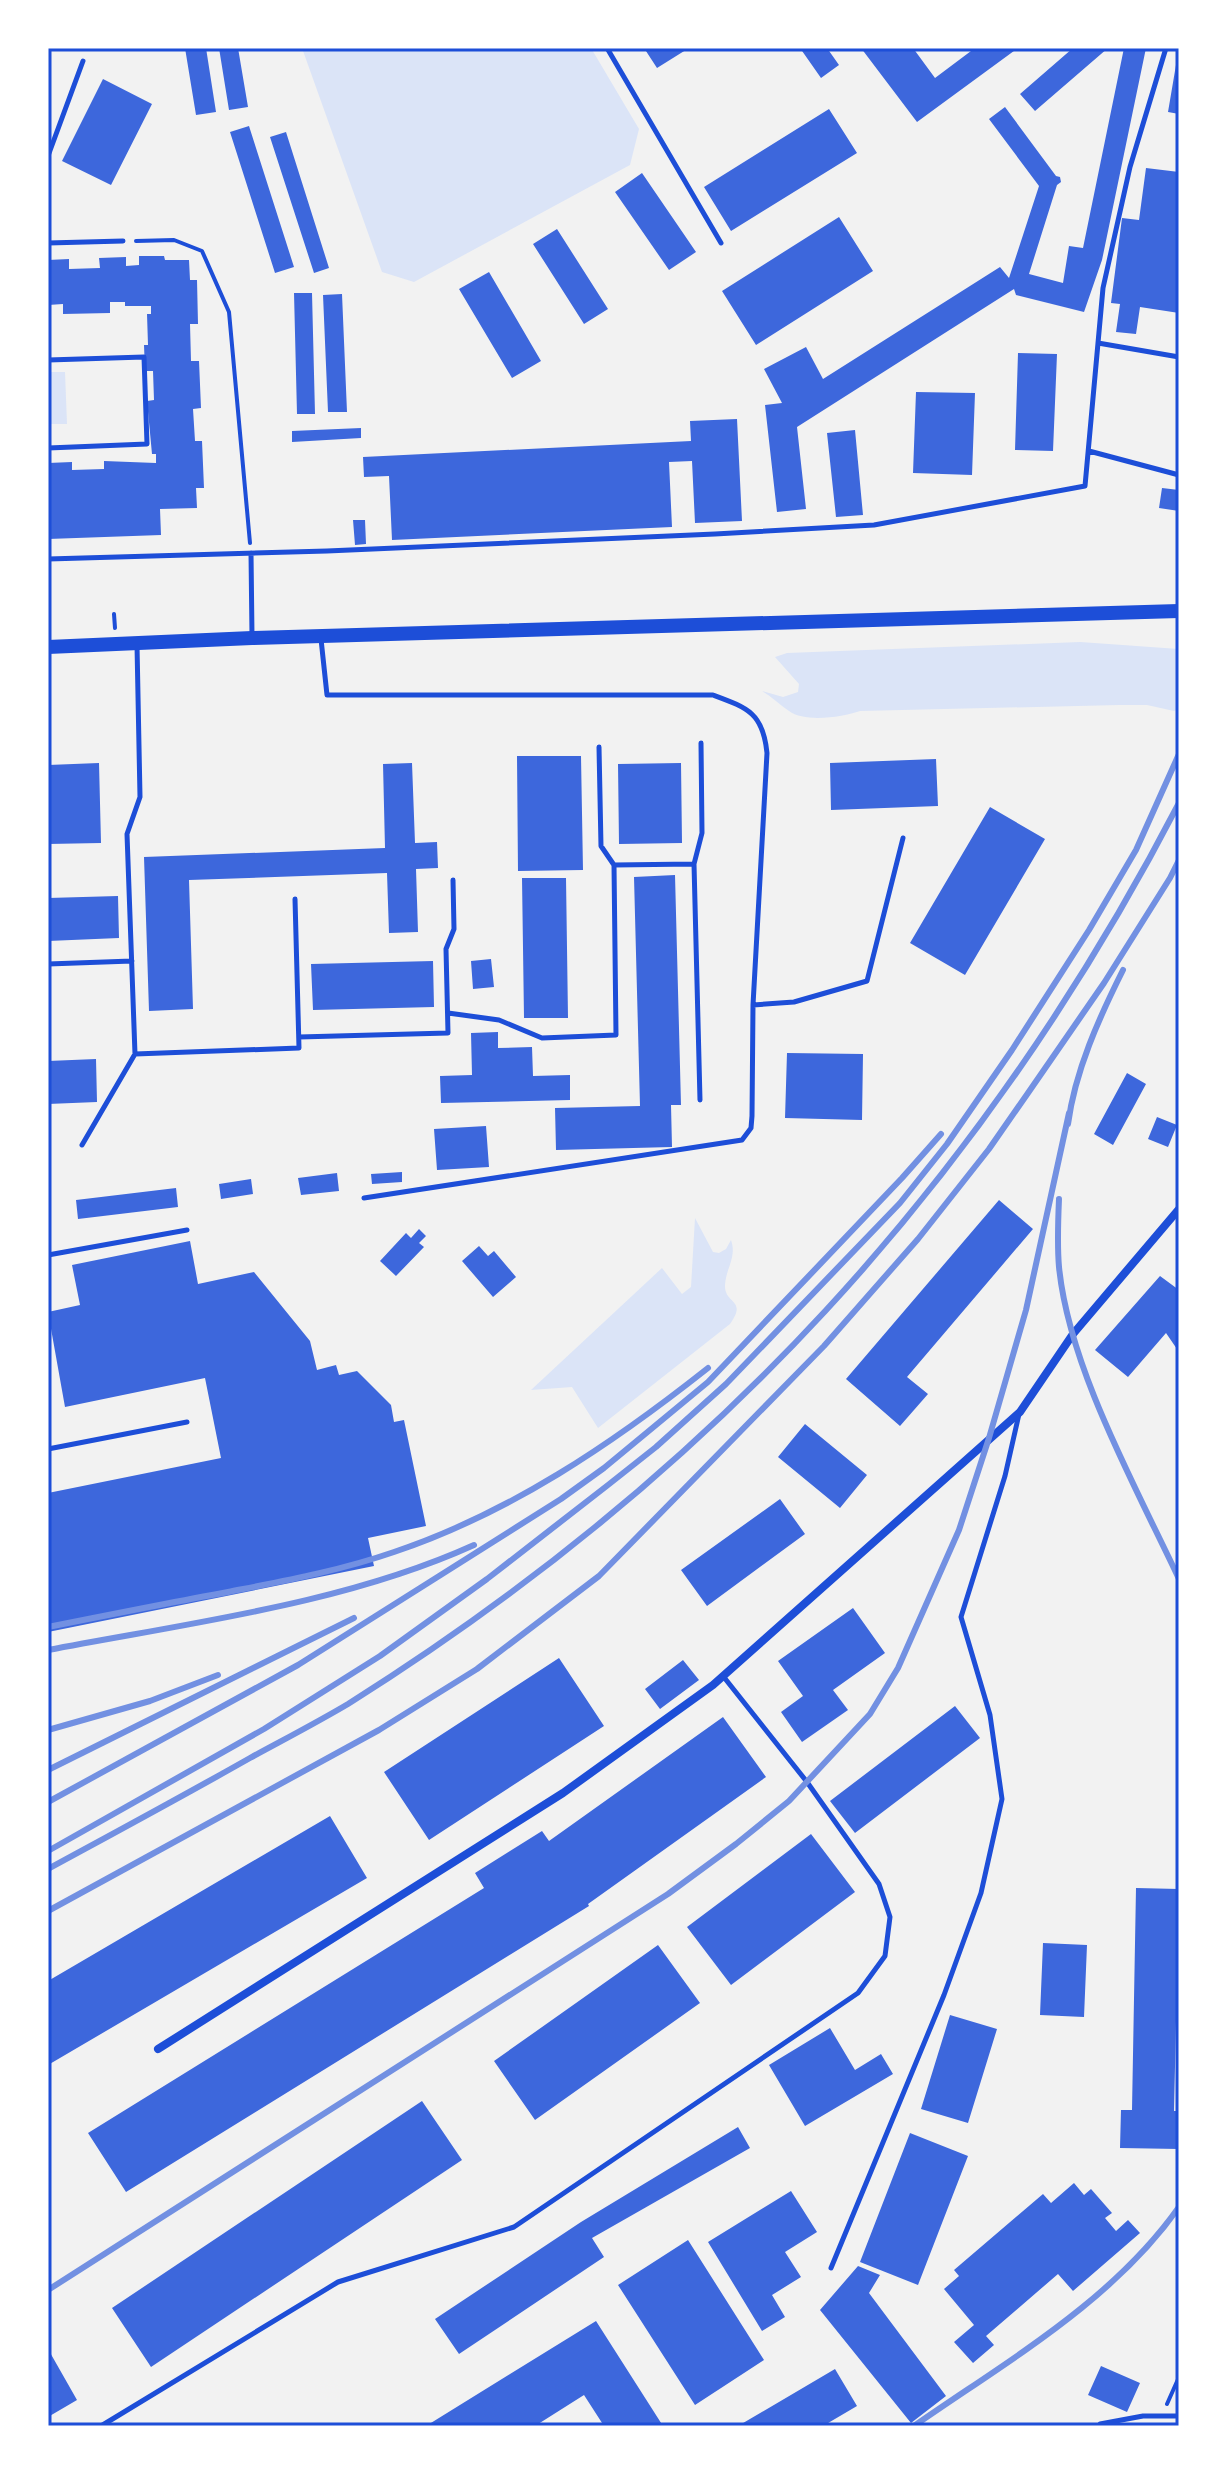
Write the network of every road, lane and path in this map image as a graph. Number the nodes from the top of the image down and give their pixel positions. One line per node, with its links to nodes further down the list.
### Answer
1 (607, 48): 7 (lane)
2 (1166, 48): 8 (lane)
3 (83, 61): 4 (lane)
4 (48, 156)
5 (123, 241): 6 (lane); 14 (path)
6 (48, 243)
7 (721, 243)
8 (1098, 343): 9 (lane); 12 (lane)
9 (1179, 357)
10 (48, 360): 11 (lane)
11 (48, 448)
12 (1089, 451): 13 (lane); 14 (lane)
13 (1179, 475)
14 (251, 553): 15 (lane); 19 (lane)
15 (48, 559)
16 (1179, 611): 20 (main road)
17 (114, 614): 18 (path)
18 (115, 628)
19 (252, 638): 20 (main road); 21 (main road)
20 (321, 638): 32 (lane)
21 (137, 644): 22 (main road); 30 (lane)
22 (48, 647)
23 (701, 743): 26 (lane)
24 (599, 747): 27 (lane)
25 (903, 838): 32 (lane)
26 (694, 864): 27 (lane); 36 (lane)
27 (614, 865): 33 (lane)
28 (453, 880): 33 (lane)
29 (295, 899): 34 (lane)
30 (132, 961): 31 (lane); 35 (lane)
31 (48, 964)
32 (753, 1005): 38 (lane)
33 (448, 1013): 34 (lane)
34 (299, 1037): 35 (lane)
35 (135, 1054): 37 (lane)
36 (700, 1100)
37 (82, 1145)
38 (364, 1198)
39 (1179, 1209): 42 (street)
40 (187, 1230): 41 (lane)
41 (48, 1255)
42 (1020, 1412): 45 (street); 47 (lane)
43 (187, 1422): 44 (lane)
44 (48, 1449)
45 (723, 1676): 46 (street); 49 (lane)
46 (158, 2049)
47 (831, 2268)
48 (1179, 2416): 50 (lane)
49 (101, 2426)
50 (1099, 2426)

